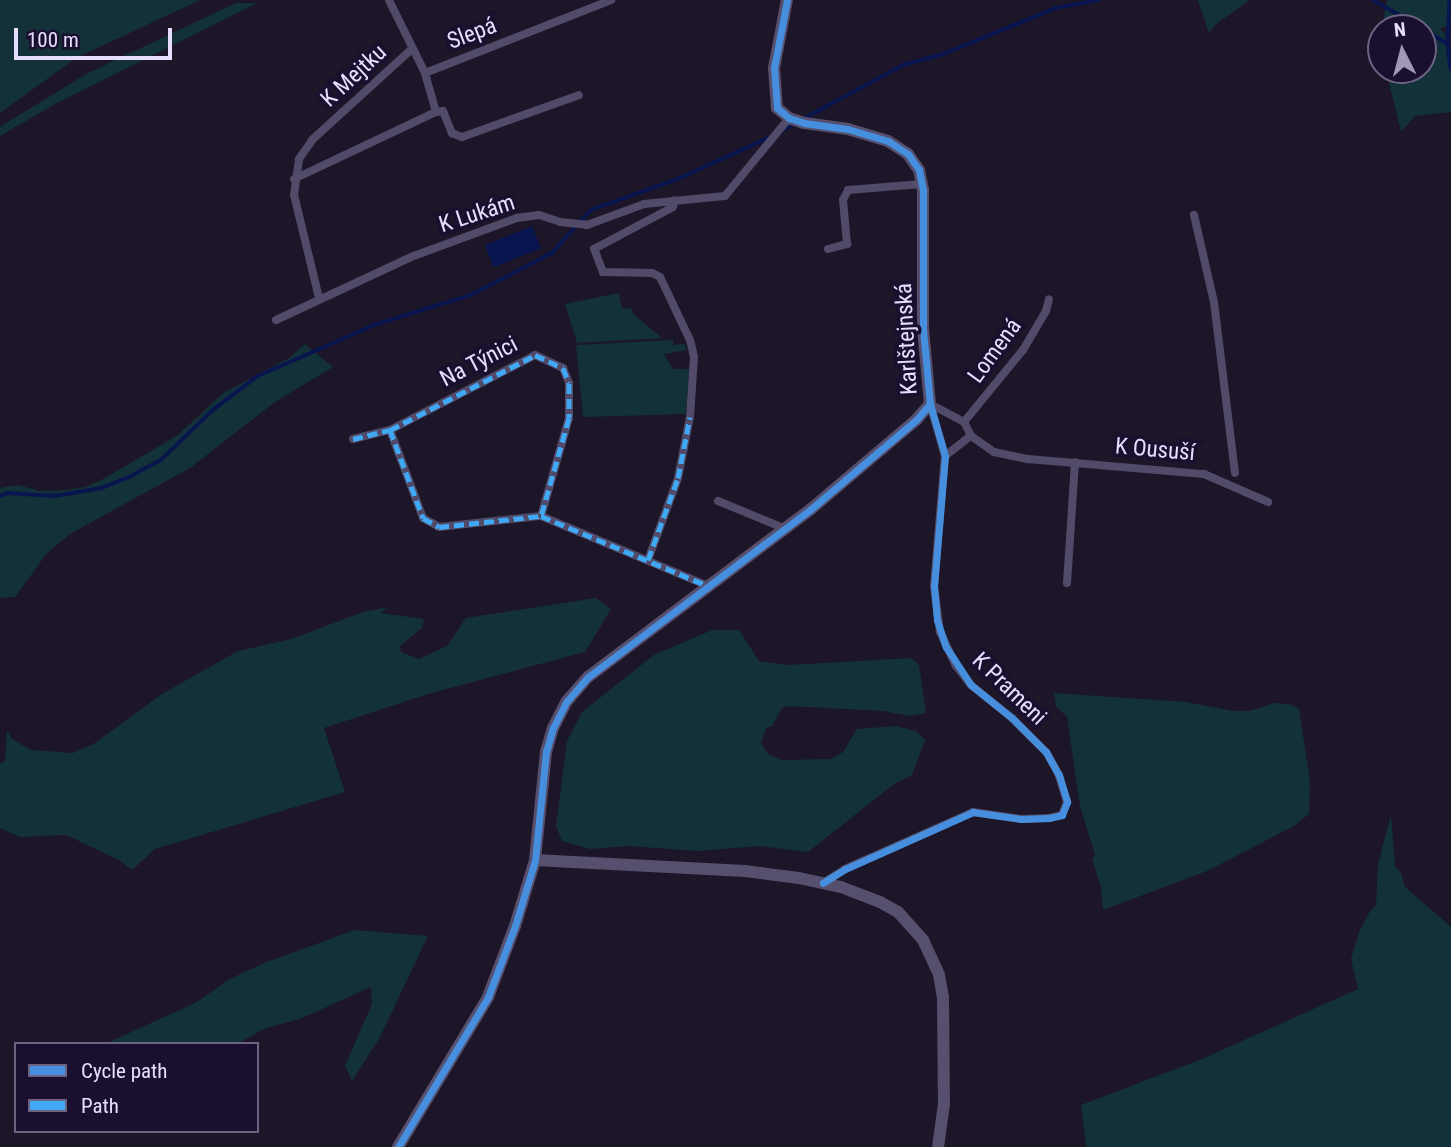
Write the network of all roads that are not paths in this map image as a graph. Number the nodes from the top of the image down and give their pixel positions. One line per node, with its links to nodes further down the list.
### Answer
1 (389, 0): 4 (street)
2 (611, 0): 5 (street, Slepá)
3 (788, 0): 8 (main road)
4 (412, 49): 5 (street, K Mejtku); 9 (street, K Mejtku)
5 (425, 73): 7 (street, K Mejtku)
6 (579, 95): 7 (street)
7 (436, 112): 9 (street)
8 (789, 118): 10 (main road, Karlštejnská); 11 (street, K Lukám)
9 (294, 179): 14 (street)
10 (922, 184): 13 (street); 17 (main road, Karlštejnská)
11 (675, 200): 14 (street, K Lukám); 29 (street)
12 (1194, 215): 24 (street)
13 (828, 248)
14 (319, 298): 16 (street, K Lukám)
15 (1049, 299): 18 (street, Lomená)
16 (276, 320)
17 (930, 404): 18 (street); 22 (street); 28 (main road, Karlštejnská)
18 (964, 422): 20 (street)
19 (390, 430): 21 (street, Na Týnici); 27 (street); 27 (street, Na Týnici)
20 (971, 436): 22 (street); 23 (street, K Ousuší)
21 (353, 439)
22 (945, 456): 33 (street, K Prameni)
23 (1075, 462): 26 (street, K Ousuší); 30 (street)
24 (1235, 473)
25 (718, 501): 28 (street)
26 (1268, 502)
27 (541, 516): 29 (street)
28 (786, 529): 31 (main road, Karlštejnská)
29 (648, 560): 31 (street)
30 (1067, 583)
31 (708, 586): 32 (main road, Karlštejnská)
32 (535, 860): 33 (main road); 34 (main road, Karlštejnská)
33 (823, 883): 35 (main road)
34 (398, 1147)
35 (938, 1147)

